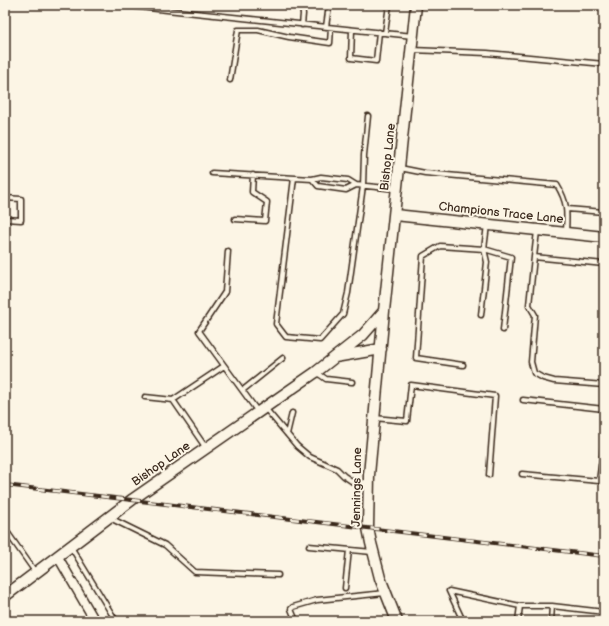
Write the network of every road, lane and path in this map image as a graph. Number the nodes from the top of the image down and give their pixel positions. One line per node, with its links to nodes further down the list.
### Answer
1 (120, 5): 6 (lane)
2 (301, 5): 6 (lane)
3 (329, 5): 7 (lane)
4 (389, 5): 11 (lane)
5 (416, 5): 12 (street, Bishop Lane)
6 (302, 25): 7 (lane)
7 (326, 27): 8 (lane)
8 (331, 28): 9 (lane); 15 (lane)
9 (352, 30): 10 (lane); 10 (lane)
10 (379, 32): 11 (lane)
11 (385, 33): 12 (lane)
12 (413, 36): 13 (street, Bishop Lane)
13 (412, 50): 14 (lane); 17 (street, Bishop Lane)
14 (604, 64)
15 (230, 80)
16 (368, 116): 23 (lane)
17 (400, 168): 24 (street, Bishop Lane); 26 (lane)
18 (212, 173): 19 (lane)
19 (253, 175): 20 (lane); 30 (lane)
20 (294, 178): 21 (lane); 23 (lane)
21 (312, 179): 22 (lane); 22 (lane)
22 (356, 185): 23 (lane)
23 (363, 186): 24 (lane)
24 (398, 189): 28 (street, Bishop Lane)
25 (5, 198): 29 (lane)
26 (568, 209): 27 (lane); 33 (lane)
27 (604, 212)
28 (395, 215): 31 (street, Champions Trace Lane); 39 (street, Bishop Lane)
29 (5, 219)
30 (235, 219)
31 (487, 225): 32 (street, Champions Trace Lane); 35 (lane)
32 (537, 230): 33 (street, Champions Trace Lane); 37 (lane)
33 (566, 233): 34 (street, Champions Trace Lane)
34 (604, 237)
35 (484, 250): 40 (lane); 41 (lane); 46 (lane)
36 (228, 251): 45 (lane)
37 (534, 257): 38 (lane); 49 (lane)
38 (604, 264)
39 (384, 311): 42 (street, Bishop Lane); 43 (street, Bishop Lane)
40 (481, 315)
41 (503, 330)
42 (381, 349): 43 (street); 57 (street, Jennings Lane)
43 (334, 357): 47 (street, Bishop Lane)
44 (283, 358): 50 (lane)
45 (224, 366): 50 (lane); 52 (lane)
46 (463, 366)
47 (316, 372): 48 (lane); 55 (street, Bishop Lane)
48 (352, 382)
49 (604, 385)
50 (243, 390): 55 (lane)
51 (145, 397): 52 (lane)
52 (173, 400): 60 (lane)
53 (523, 400): 54 (lane)
54 (604, 409)
55 (261, 410): 58 (lane); 60 (street, Bishop Lane)
56 (292, 413): 58 (lane)
57 (374, 418): 62 (lane); 63 (street, Jennings Lane)
58 (287, 434): 63 (lane)
59 (604, 443): 61 (lane)
60 (207, 448): 64 (street, Bishop Lane)
61 (522, 474)
62 (489, 475)
63 (369, 483): 69 (street, Jennings Lane)
64 (110, 517): 67 (street, Bishop Lane); 72 (lane)
65 (5, 529): 71 (lane)
66 (309, 546): 68 (lane)
67 (71, 547): 70 (street, Bishop Lane); 80 (lane)
68 (350, 550): 69 (lane); 73 (lane)
69 (374, 552): 74 (street, Jennings Lane)
70 (58, 557): 71 (street, Bishop Lane); 79 (street)
71 (36, 573): 75 (street, Bishop Lane)
72 (278, 574)
73 (345, 588)
74 (385, 593): 81 (lane); 82 (street, Jennings Lane)
75 (5, 596)
76 (520, 606): 77 (lane); 83 (lane); 84 (lane)
77 (552, 606): 78 (lane); 85 (lane)
78 (604, 612)
79 (95, 621)
80 (116, 621)
81 (296, 621)
82 (397, 621)
83 (463, 621)
84 (518, 621)
85 (551, 621)

